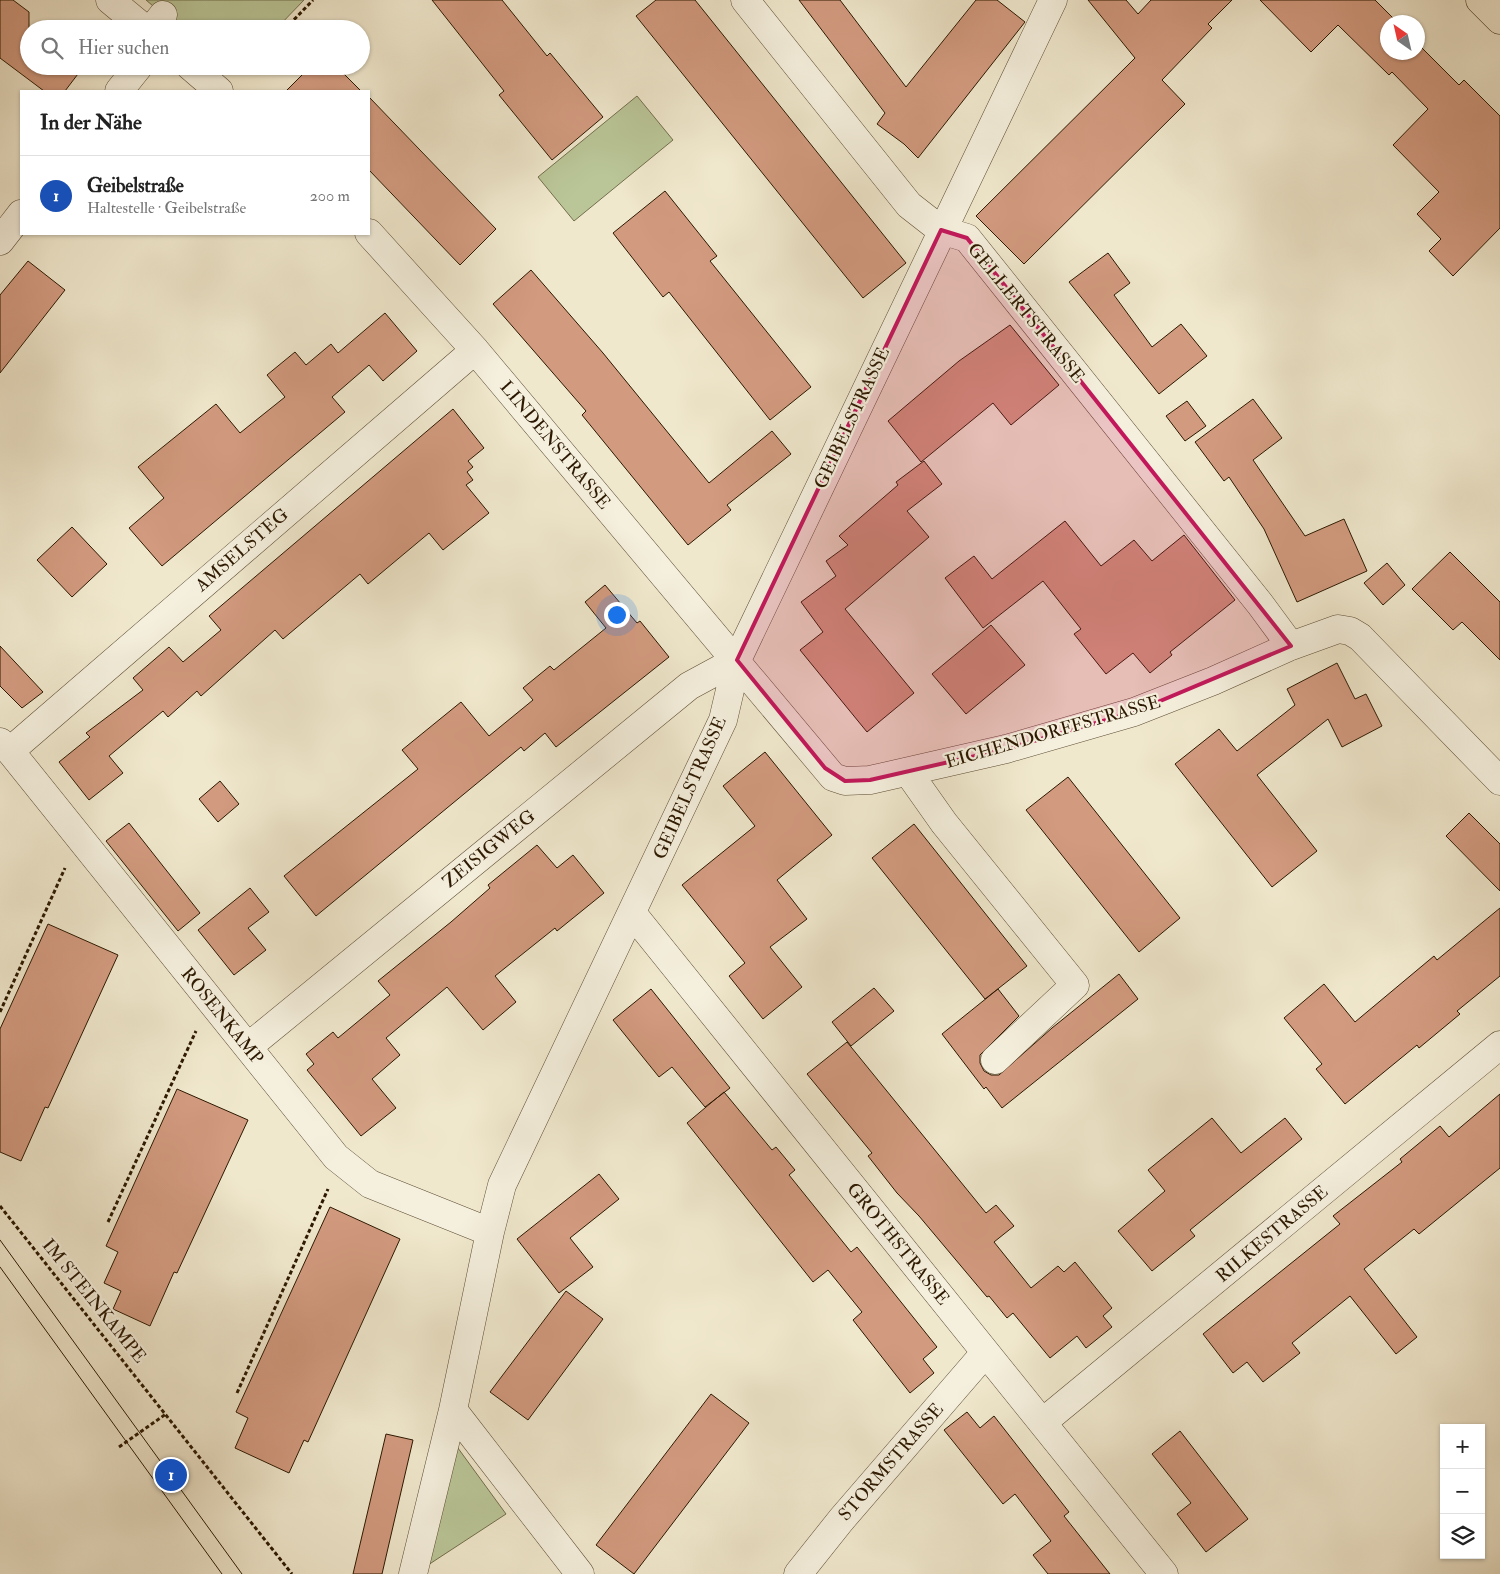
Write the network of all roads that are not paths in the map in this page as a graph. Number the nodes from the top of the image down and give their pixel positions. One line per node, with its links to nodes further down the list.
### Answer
1 (110, 0): 5 (street)
2 (745, 0): 12 (street, GELLERTSTRASSE)
3 (1053, 0): 12 (street, GEIBELSTRASSE)
4 (1480, 0): 6 (main road)
5 (146, 20)
6 (1500, 20)
7 (132, 75): 9 (street)
8 (200, 75): 10 (street)
9 (120, 90)
10 (218, 90)
11 (20, 215): 14 (street)
12 (941, 230): 16 (street, GELLERTSTRASSE); 17 (street, GEIBELSTRASSE)
13 (370, 234): 15 (street, LINDENSTRASSE)
14 (0, 241)
15 (475, 350): 17 (street, LINDENSTRASSE); 18 (street, AMSELSTEG)
16 (1291, 646): 19 (street, EICHENDORFFSTRASSE); 20 (street, EICHENDORFFSTRASSE)
17 (737, 660): 19 (street, EICHENDORFFSTRASSE); 21 (street, GEIBELSTRASSE); 23 (street, ZEISIGWEG)
18 (5, 746): 23 (street, ROSENKAMP)
19 (908, 772): 24 (street)
20 (1500, 781)
21 (632, 913): 25 (street, GEIBELSTRASSE); 26 (street, GROTHSTRASSE)
22 (1500, 1045): 28 (street, RILKESTRASSE)
23 (248, 1047): 25 (street, ROSENKAMP)
24 (996, 1060)
25 (490, 1232): 27 (street, GEIBELSTRASSE)
26 (985, 1353): 28 (street, GROTHSTRASSE); 31 (street, STORMSTRASSE)
27 (453, 1410): 29 (street, GEIBELSTRASSE); 30 (street)
28 (1043, 1422): 32 (street, GROTHSTRASSE)
29 (413, 1574)
30 (580, 1574)
31 (798, 1574)
32 (1164, 1574)

